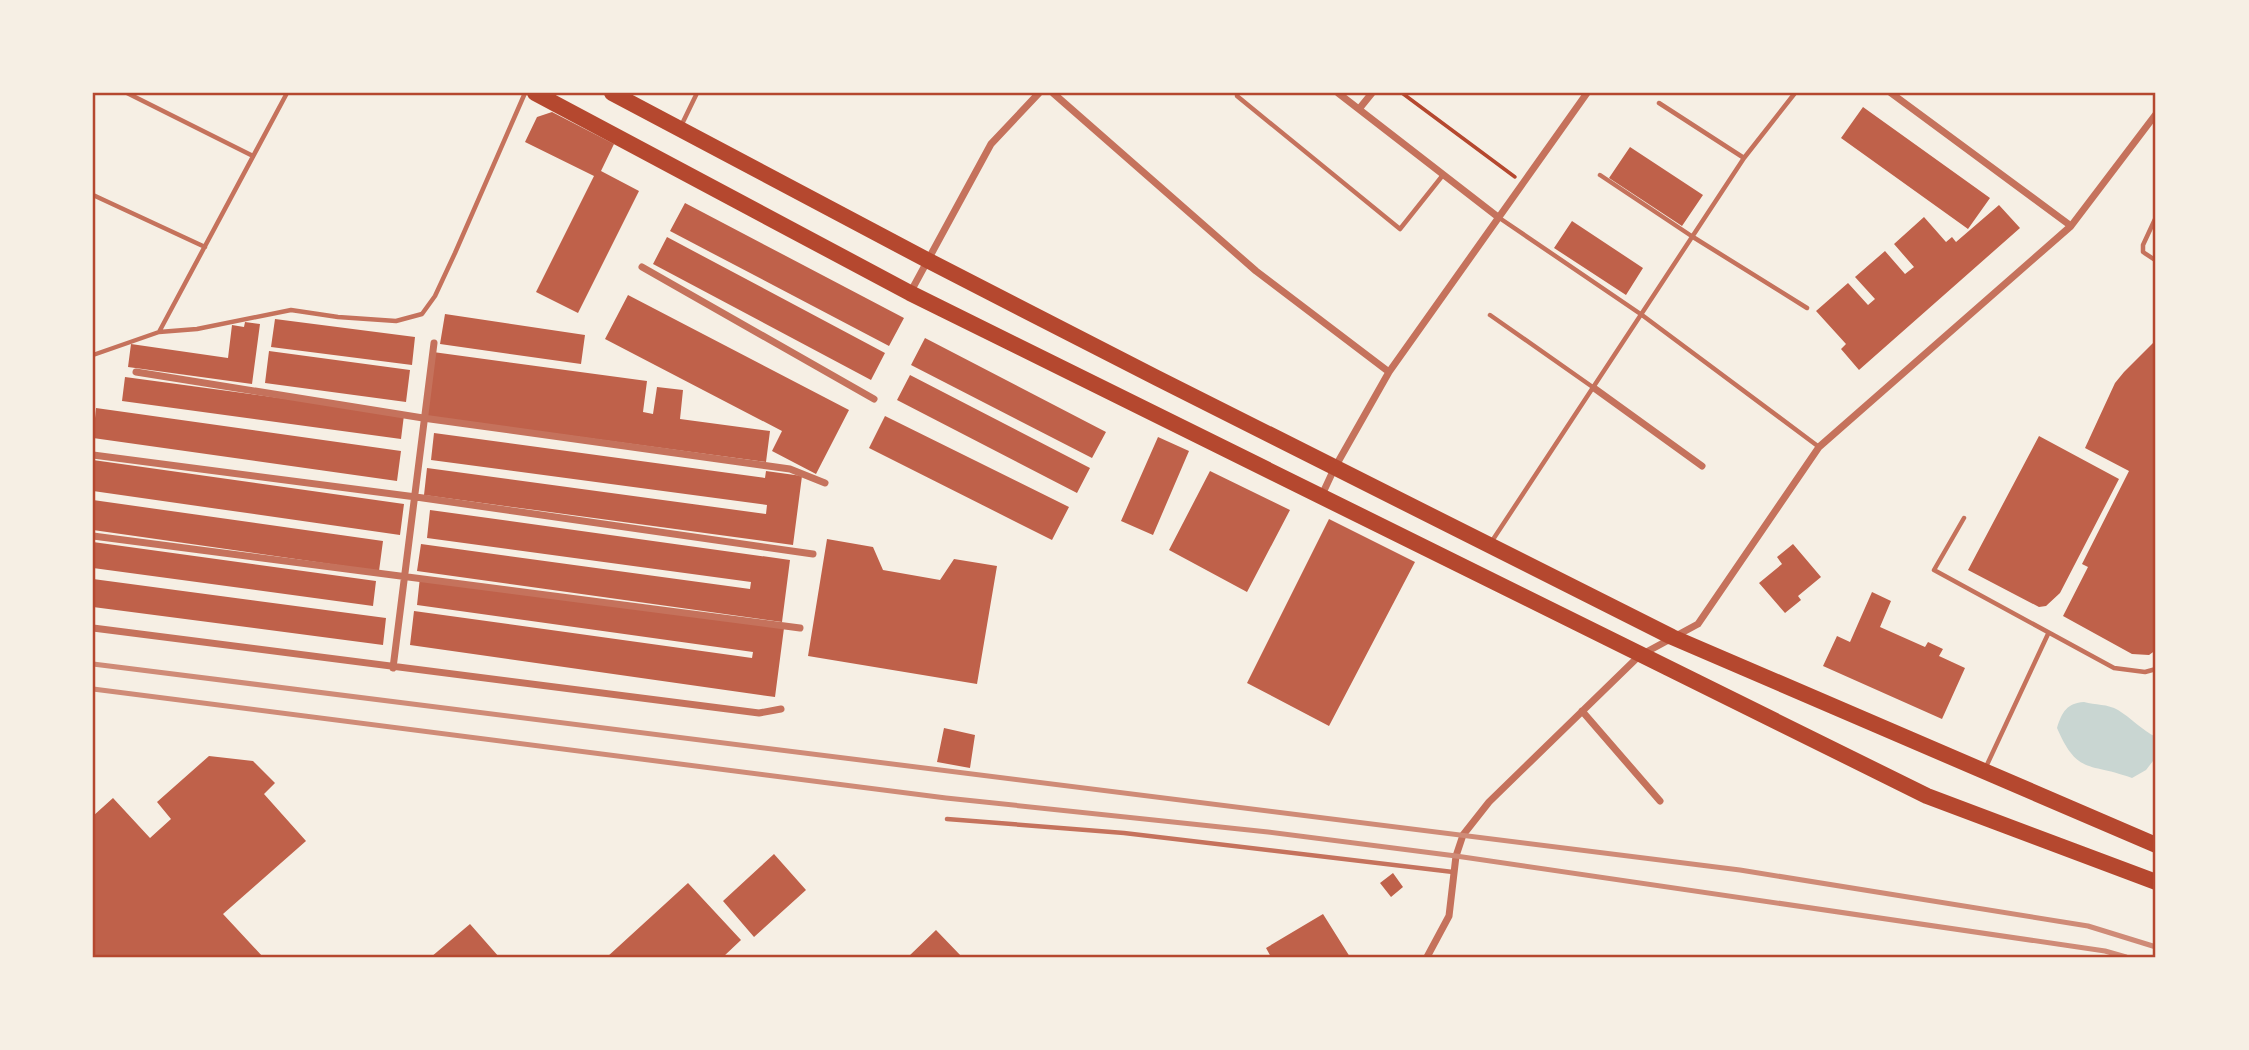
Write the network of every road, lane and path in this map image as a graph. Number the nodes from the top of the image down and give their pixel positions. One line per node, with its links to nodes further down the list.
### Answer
1 (127, 93): 20 (lane)
2 (287, 93): 20 (lane)
3 (524, 93): 38 (lane)
4 (535, 93): 34 (main road)
5 (612, 93): 19 (main road)
6 (697, 93): 19 (lane)
7 (1039, 93): 32 (street)
8 (1053, 93): 42 (street)
9 (1237, 93): 22 (lane)
10 (1338, 93): 17 (street)
11 (1372, 93): 17 (street)
12 (1402, 93): 24 (path)
13 (1587, 93): 24 (street)
14 (1795, 93): 21 (lane)
15 (1891, 93): 28 (street)
16 (1659, 103): 21 (lane)
17 (1359, 109): 22 (street)
18 (2156, 114): 28 (street)
19 (680, 128): 32 (main road)
20 (253, 156): 30 (lane)
21 (1744, 158): 29 (lane)
22 (1443, 175): 26 (street)
23 (1600, 175): 29 (lane)
24 (1522, 183): 26 (street)
25 (93, 195): 30 (lane)
26 (1498, 217): 36 (lane); 42 (street)
27 (2156, 217): 31 (lane)
28 (2071, 226): 46 (street)
29 (1693, 237): 35 (lane); 36 (lane)
30 (205, 247): 38 (lane)
31 (2155, 260)
32 (929, 261): 34 (street); 49 (main road)
33 (642, 267): 44 (street)
34 (910, 293): 52 (main road)
35 (1807, 308)
36 (1642, 315): 43 (lane); 46 (lane)
37 (1490, 316): 43 (lane)
38 (159, 332): 40 (lane)
39 (434, 342): 45 (street)
40 (93, 355)
41 (136, 372): 45 (street)
42 (1389, 372): 49 (street)
43 (1594, 388): 48 (street); 55 (lane)
44 (874, 399)
45 (423, 418): 50 (street); 51 (street)
46 (1819, 447): 61 (street)
47 (93, 454): 51 (street)
48 (1702, 466)
49 (1334, 469): 52 (street); 55 (main road)
50 (825, 483)
51 (416, 497): 56 (street); 57 (street)
52 (1321, 497): 62 (main road)
53 (1964, 518): 60 (lane)
54 (93, 536): 57 (street)
55 (1489, 545): 61 (main road)
56 (813, 554)
57 (406, 575): 59 (street); 63 (street)
58 (93, 628): 63 (street)
59 (800, 628)
60 (2048, 634): 64 (lane); 67 (lane)
61 (1672, 637): 62 (street); 67 (main road)
62 (1639, 656): 66 (street); 72 (main road)
63 (393, 668): 65 (street)
64 (2156, 669)
65 (781, 709)
66 (1582, 711): 68 (street); 71 (street)
67 (1984, 771): 70 (main road)
68 (1660, 800)
69 (947, 819): 71 (lane)
70 (2156, 845)
71 (1453, 872): 73 (street)
72 (2156, 882)
73 (1427, 957)

